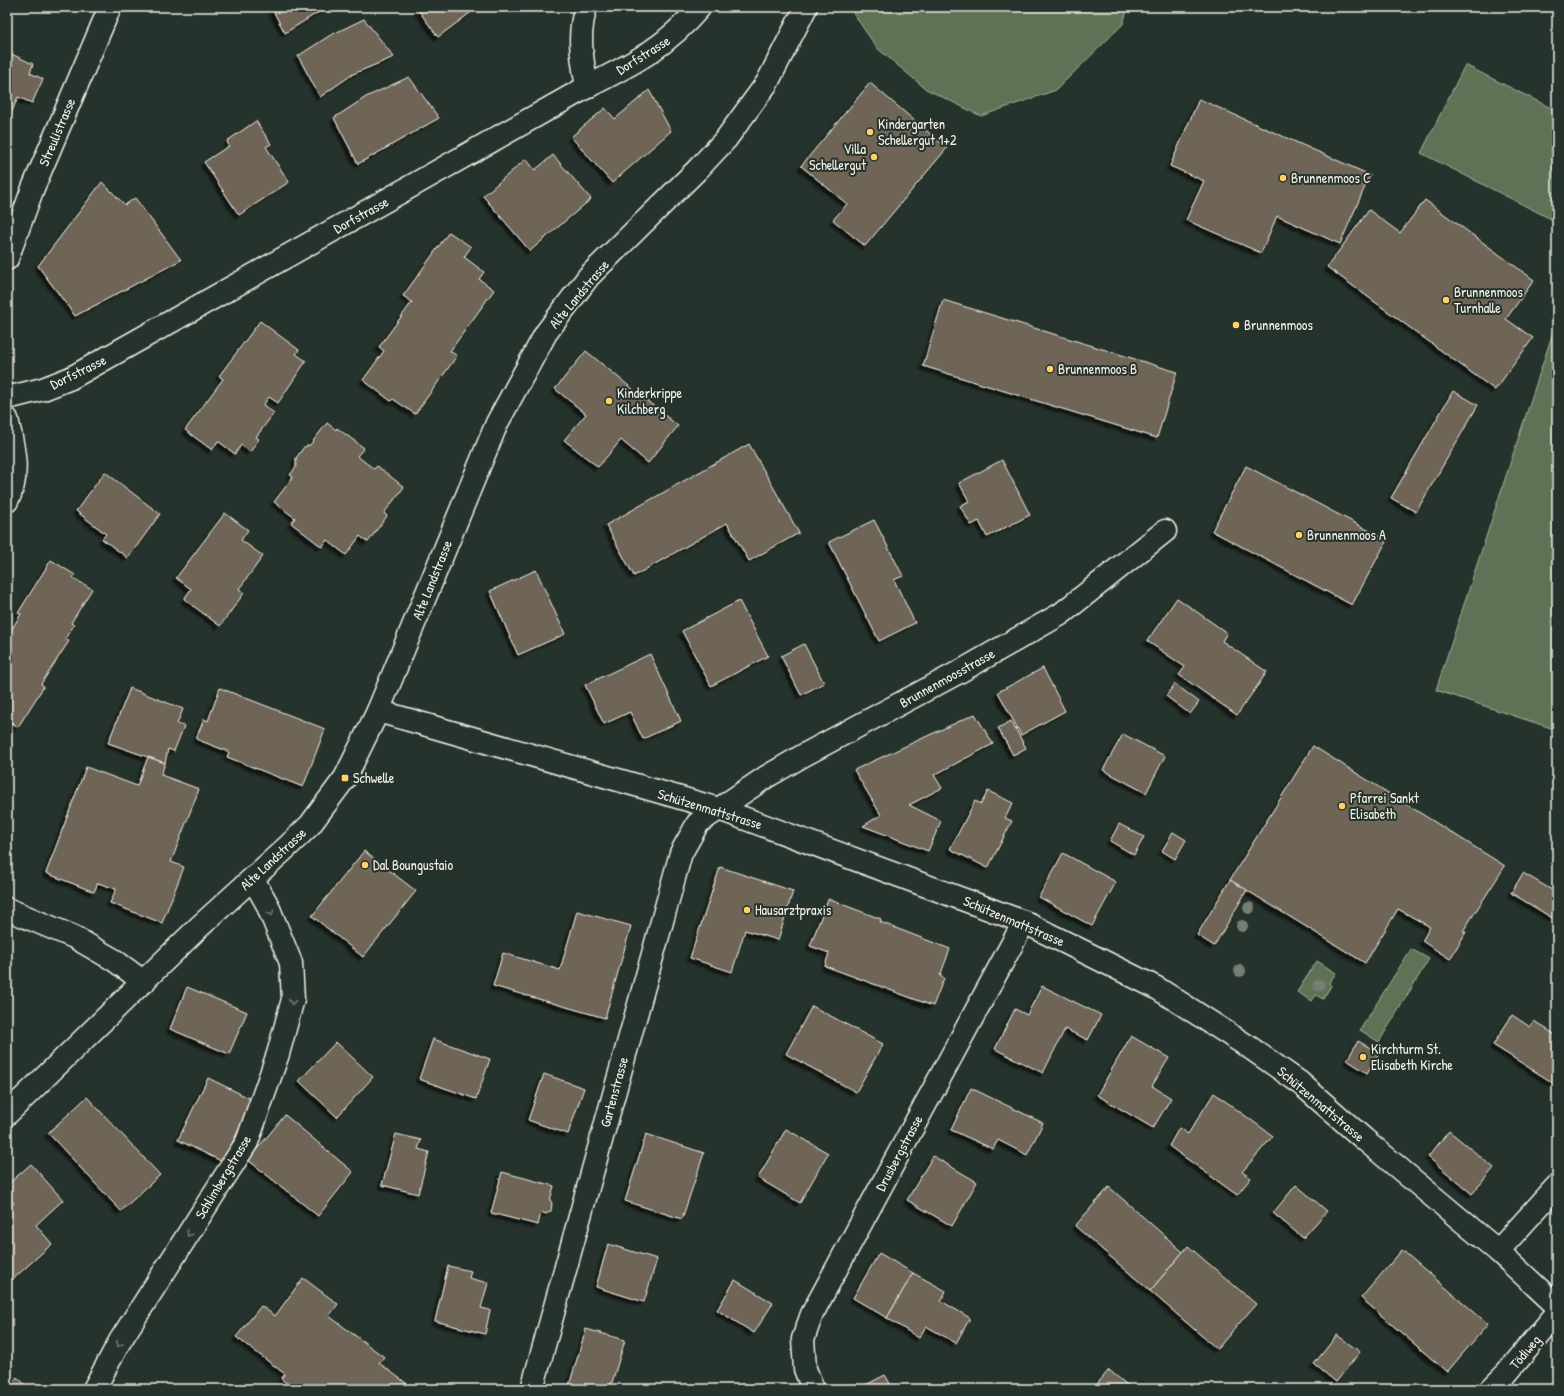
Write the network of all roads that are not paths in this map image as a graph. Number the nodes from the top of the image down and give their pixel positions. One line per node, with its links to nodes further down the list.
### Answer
1 (110, 7): 6 (street, Streulistrasse)
2 (586, 7): 5 (street)
3 (700, 7): 5 (street, Dorfstrasse)
4 (806, 7): 11 (street, Alte Landstrasse)
5 (587, 87): 7 (street, Dorfstrasse)
6 (7, 259)
7 (7, 398)
8 (7, 419): 9 (street)
9 (7, 501)
10 (1165, 531): 12 (street, Brunnenmoosstrasse)
11 (378, 711): 12 (street, Schützenmattstrasse); 13 (street, Alte Landstrasse)
12 (719, 809): 15 (street, Schützenmattstrasse); 23 (street, Gartenstrasse)
13 (252, 879): 16 (street, Alte Landstrasse); 22 (street, Schlimbergstrasse, one-way to 22)
14 (7, 909): 16 (street)
15 (1024, 922): 19 (street, Schützenmattstrasse); 24 (street, Drusbergstrasse)
16 (144, 982): 17 (street, Alte Landstrasse)
17 (7, 1114)
18 (1557, 1186): 19 (street)
19 (1498, 1251): 20 (street, Schützenmattstrasse)
20 (1557, 1306)
21 (1557, 1313): 25 (street, Tödiweg)
22 (94, 1389)
23 (532, 1389)
24 (813, 1389)
25 (1490, 1389)

